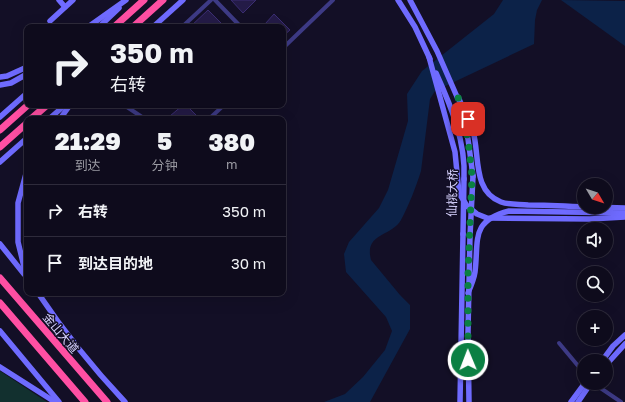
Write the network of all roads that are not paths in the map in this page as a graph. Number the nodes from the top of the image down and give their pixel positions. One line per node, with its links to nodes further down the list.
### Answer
1 (59, 0): 12 (main road)
2 (72, 0): 12 (main road)
3 (127, 0): 14 (main road); 15 (main road)
4 (144, 0): 16 (highway)
5 (163, 0): 17 (highway)
6 (184, 0): 18 (main road)
7 (211, 0): 19 (street)
8 (215, 0): 20 (street)
9 (333, 0): 21 (street)
10 (398, 0): 22 (main road, 仙桃大桥)
11 (410, 0): 28 (main road, 仙桃大桥)
12 (65, 7): 13 (main road)
13 (50, 21)
14 (92, 24)
15 (102, 24)
16 (117, 24)
17 (136, 24)
18 (156, 24)
19 (185, 24)
20 (238, 24)
21 (286, 45)
22 (429, 57): 49 (main road, bridge); 75 (main road, 仙桃大桥, bridge)
23 (24, 68): 25 (main road)
24 (24, 76): 26 (main road)
25 (0, 77)
26 (0, 85)
27 (24, 96): 38 (main road)
28 (458, 97): 45 (main road); 54 (main road, 仙桃大桥, bridge)
29 (25, 108): 40 (highway)
30 (44, 108): 34 (highway)
31 (62, 108): 35 (main road)
32 (128, 108): 36 (street)
33 (221, 108): 37 (street)
34 (34, 116)
35 (52, 116)
36 (140, 116)
37 (212, 116)
38 (0, 117)
39 (24, 126): 42 (highway)
40 (0, 130)
41 (24, 141): 43 (main road)
42 (0, 147)
43 (0, 162)
44 (24, 181): 51 (main road)
45 (577, 207)
46 (613, 208): 47 (main road)
47 (625, 208)
48 (625, 213): 54 (main road, bridge)
49 (625, 217)
50 (0, 244): 52 (main road)
51 (24, 268)
52 (24, 274)
53 (0, 278): 65 (highway, 金山大道)
54 (468, 293): 76 (main road, 仙桃大桥)
55 (40, 296): 74 (main road)
56 (0, 303): 71 (highway)
57 (0, 331): 70 (main road)
58 (625, 335): 61 (main road)
59 (559, 343): 63 (street)
60 (625, 344): 62 (main road)
61 (607, 354)
62 (613, 357)
63 (577, 365)
64 (0, 367): 69 (main road)
65 (90, 384): 72 (highway, 金山大道); 73 (highway)
66 (580, 390): 77 (main road)
67 (587, 390): 78 (main road)
68 (603, 390): 79 (street)
69 (55, 402)
70 (59, 402)
71 (84, 402)
72 (107, 402)
73 (110, 402)
74 (125, 402)
75 (460, 402)
76 (469, 402)
77 (571, 402)
78 (578, 402)
79 (621, 402)

